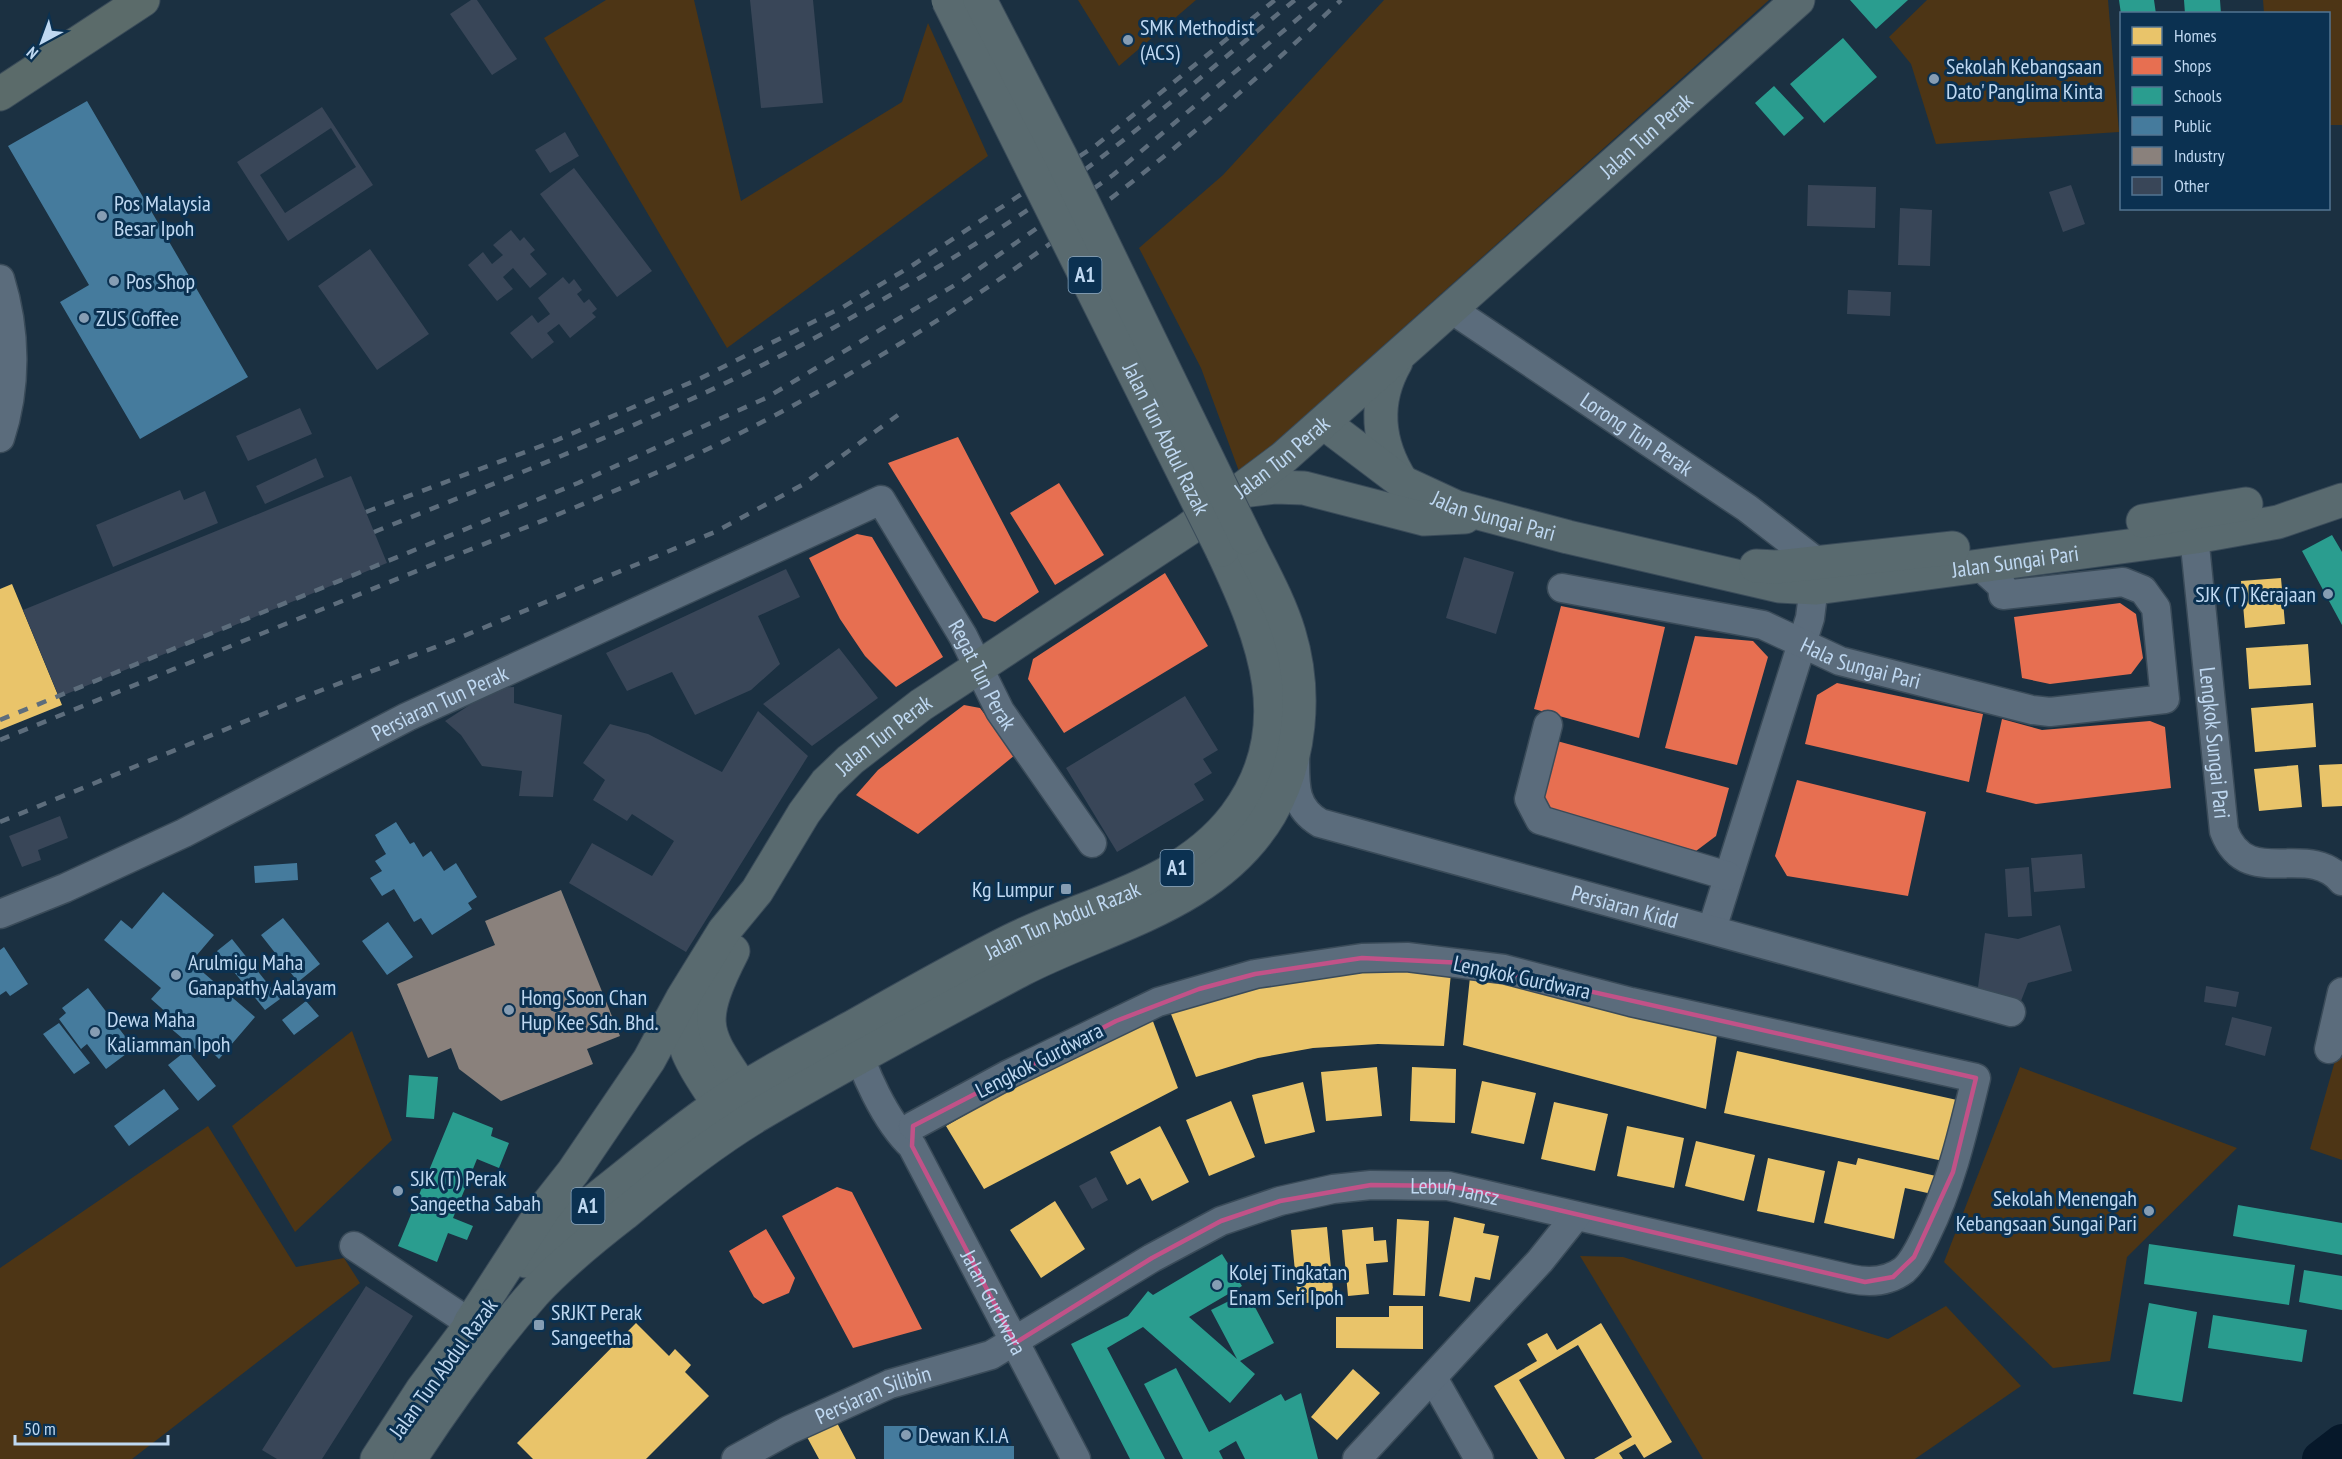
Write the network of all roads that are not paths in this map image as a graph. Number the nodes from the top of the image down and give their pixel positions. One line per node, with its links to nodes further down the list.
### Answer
1 (104, 0): 6 (highway)
2 (143, 0): 7 (highway)
3 (948, 0): 20 (main road, Jalan Tun Abdul Razak / A1, bridge)
4 (980, 0): 20 (main road, Jalan Tun Abdul Razak / A1, bridge)
5 (1798, 0): 9 (main road, Jalan Tun Perak)
6 (0, 67)
7 (0, 94)
8 (0, 279): 12 (street)
9 (1451, 309): 10 (main road, Jalan Tun Perak); 23 (street, Lorong Tun Perak)
10 (1400, 355): 11 (main road, Jalan Tun Perak); 14 (main road)
11 (1324, 423): 14 (main road, Jalan Sungai Pari); 15 (main road, Jalan Tun Perak)
12 (0, 438)
13 (2342, 476): 19 (main road, Jalan Sungai Pari)
14 (1402, 482): 18 (main road, Jalan Sungai Pari)
15 (1242, 491): 18 (main road); 27 (main road, Jalan Tun Perak)
16 (881, 500): 27 (street, Regat Tun Perak); 34 (street, Persiaran Tun Perak)
17 (2342, 500): 19 (main road, Jalan Sungai Pari)
18 (1494, 516): 23 (main road, Jalan Sungai Pari)
19 (2194, 525): 21 (main road, Jalan Sungai Pari); 23 (main road, Jalan Sungai Pari); 32 (street, Lengkok Sungai Pari)
20 (1234, 544): 29 (main road, Jalan Tun Abdul Razak / A1); 39 (main road, Jalan Tun Abdul Razak / A1)
21 (2121, 546): 22 (main road, Jalan Sungai Pari); 24 (street)
22 (1981, 567): 23 (main road, Jalan Sungai Pari); 24 (street)
23 (1817, 575): 26 (street)
24 (2123, 582): 26 (street, Hala Sungai Pari)
25 (1562, 588): 26 (street, Hala Sungai Pari)
26 (1803, 644): 31 (street)
27 (977, 666): 30 (street, Regat Tun Perak); 33 (main road, Jalan Tun Perak)
28 (1548, 725): 31 (street)
29 (1295, 750): 35 (street, Persiaran Kidd); 41 (main road, Jalan Tun Abdul Razak / A1)
30 (1092, 843)
31 (1728, 876): 35 (street)
32 (2342, 881)
33 (757, 891): 37 (main road, Jalan Tun Perak); 43 (main road, Jalan Tun Perak)
34 (0, 914)
35 (1712, 929): 38 (street, Persiaran Kidd)
36 (2342, 992): 40 (street)
37 (682, 999): 43 (main road, Jalan Tun Perak); 47 (main road)
38 (2011, 1012)
39 (853, 1026): 41 (street, Jalan Gurdwara); 43 (main road, Jalan Tun Abdul Razak / A1)
40 (2329, 1049)
41 (867, 1054): 43 (main road, Jalan Tun Abdul Razak / A1); 44 (street, Jalan Gurdwara)
42 (1976, 1078): 44 (street, Lengkok Gurdwara); 45 (street, Lebuh Jansz)
43 (739, 1109): 47 (main road, Jalan Tun Abdul Razak / A1); 51 (main road, Jalan Tun Abdul Razak / A1)
44 (912, 1136): 48 (street, Jalan Gurdwara)
45 (1576, 1216): 48 (street, Lebuh Jansz); 49 (street)
46 (354, 1246): 47 (street)
47 (470, 1323): 50 (main road, Jalan Tun Abdul Razak / A1)
48 (1015, 1343): 52 (street, Persiaran Silibin); 53 (street, Jalan Gurdwara)
49 (1433, 1378): 54 (street); 55 (street)
50 (377, 1459)
51 (410, 1459)
52 (736, 1459)
53 (1076, 1459)
54 (1357, 1459)
55 (1479, 1459)

